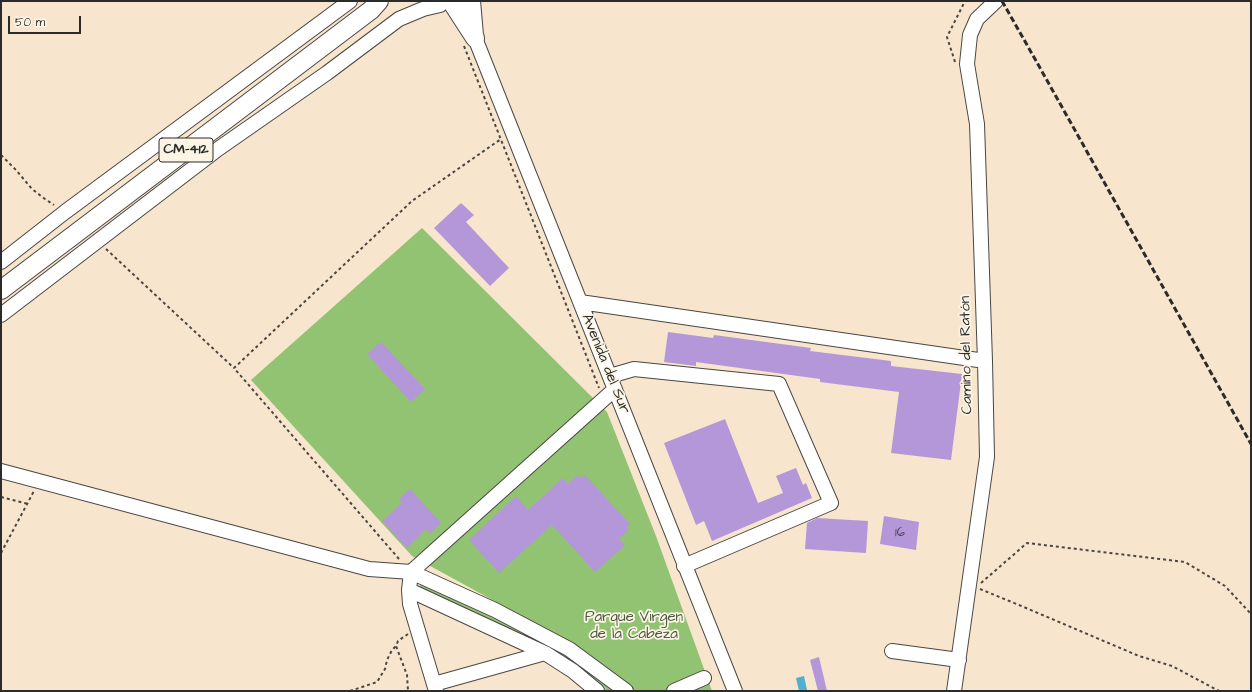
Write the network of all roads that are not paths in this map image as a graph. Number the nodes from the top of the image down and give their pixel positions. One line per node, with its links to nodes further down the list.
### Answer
1 (350, 1): 8 (street)
2 (392, 1): 6 (main road, CM-412)
3 (471, 1): 7 (main road, Avenida del Sur)
4 (996, 1): 12 (street, Camino del Ratón)
5 (445, 3): 7 (main road, Avenida del Sur); 11 (street)
6 (375, 6): 9 (main road, CM-412)
7 (468, 39): 10 (street, Avenida del Sur)
8 (1, 262)
9 (1, 290)
10 (580, 302): 12 (street); 13 (street, Avenida del Sur)
11 (1, 315)
12 (985, 361): 20 (street, Camino del Ratón)
13 (612, 383): 15 (street, Avenida del Sur); 15 (street); 16 (street)
14 (1, 471): 16 (street)
15 (684, 566): 26 (street, Avenida del Sur)
16 (411, 572): 17 (street); 24 (street)
17 (409, 590): 19 (street); 22 (street)
18 (892, 651): 20 (street)
19 (545, 653): 22 (street); 23 (street)
20 (959, 660): 27 (street, Camino del Ratón)
21 (704, 678): 25 (street)
22 (435, 688)
23 (597, 691)
24 (626, 691)
25 (674, 691)
26 (735, 691)
27 (954, 691)

